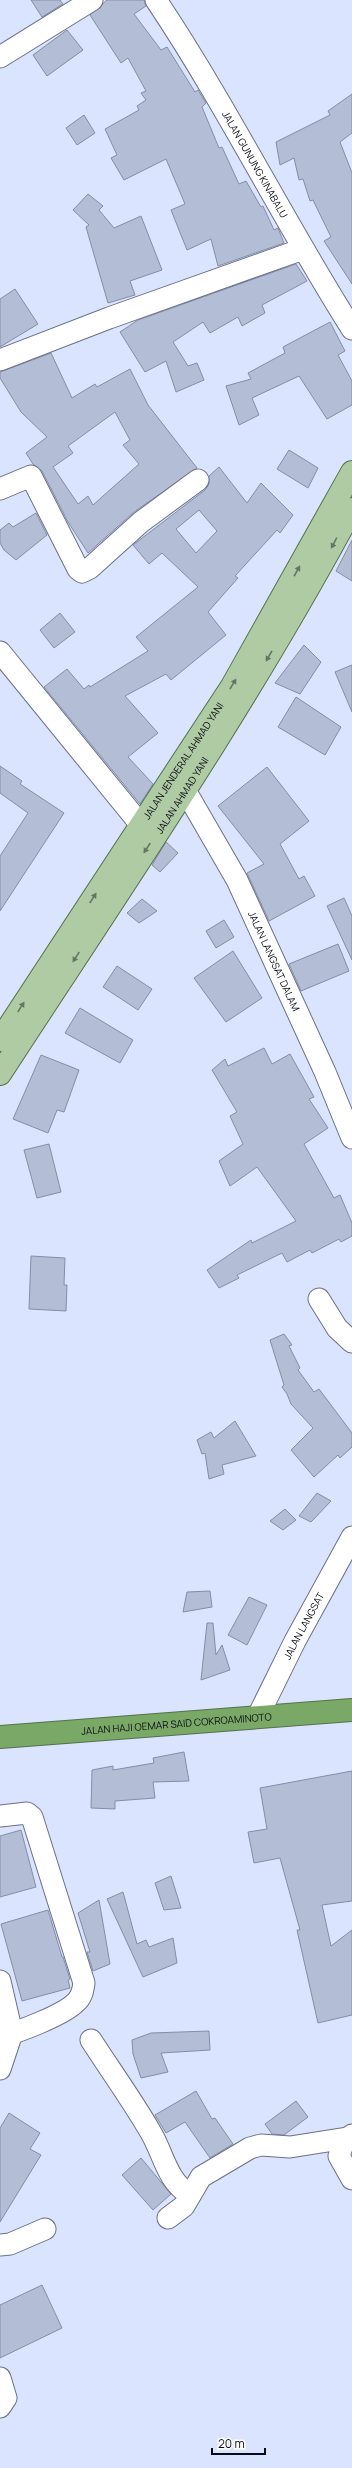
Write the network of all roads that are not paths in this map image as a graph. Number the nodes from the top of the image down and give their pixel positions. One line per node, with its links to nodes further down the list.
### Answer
1 (92, 0): 3 (street)
2 (156, 0): 4 (street, JALAN GUNUNG KINABALU)
3 (0, 57)
4 (303, 249): 5 (street, JALAN GUNUNG KINABALU); 6 (street)
5 (352, 329)
6 (0, 360)
7 (352, 472): 13 (main road, JALAN JENDERAL AHMAD YANI, one-way to 7)
8 (198, 480): 9 (street)
9 (0, 489)
10 (352, 509): 12 (main road, JALAN AHMAD YANI, one-way to 12)
11 (0, 652): 13 (street)
12 (185, 790): 15 (main road, JALAN AHMAD YANI, one-way to 15); 16 (street, JALAN LANGSAT DALAM)
13 (141, 825): 14 (main road, JALAN JENDERAL AHMAD YANI, one-way to 13)
14 (0, 1040)
15 (0, 1074)
16 (352, 1138)
17 (319, 1299): 18 (street)
18 (352, 1342)
19 (352, 1538): 21 (street, JALAN LANGSAT)
20 (352, 1710): 21 (highway, JALAN HAJI OEMAR SAID COKROAMINOTO)
21 (258, 1716): 22 (highway, JALAN HAJI OEMAR SAID COKROAMINOTO)
22 (0, 1737)
23 (0, 1816): 25 (street)
24 (0, 1981): 25 (street)
25 (6, 2035): 27 (street)
26 (91, 2040): 30 (street)
27 (2, 2059)
28 (349, 2136): 29 (street); 30 (street)
29 (352, 2179)
30 (190, 2195): 31 (street)
31 (168, 2218)
32 (45, 2230): 33 (street)
33 (0, 2244)
34 (0, 2378): 35 (street)
35 (0, 2407)

